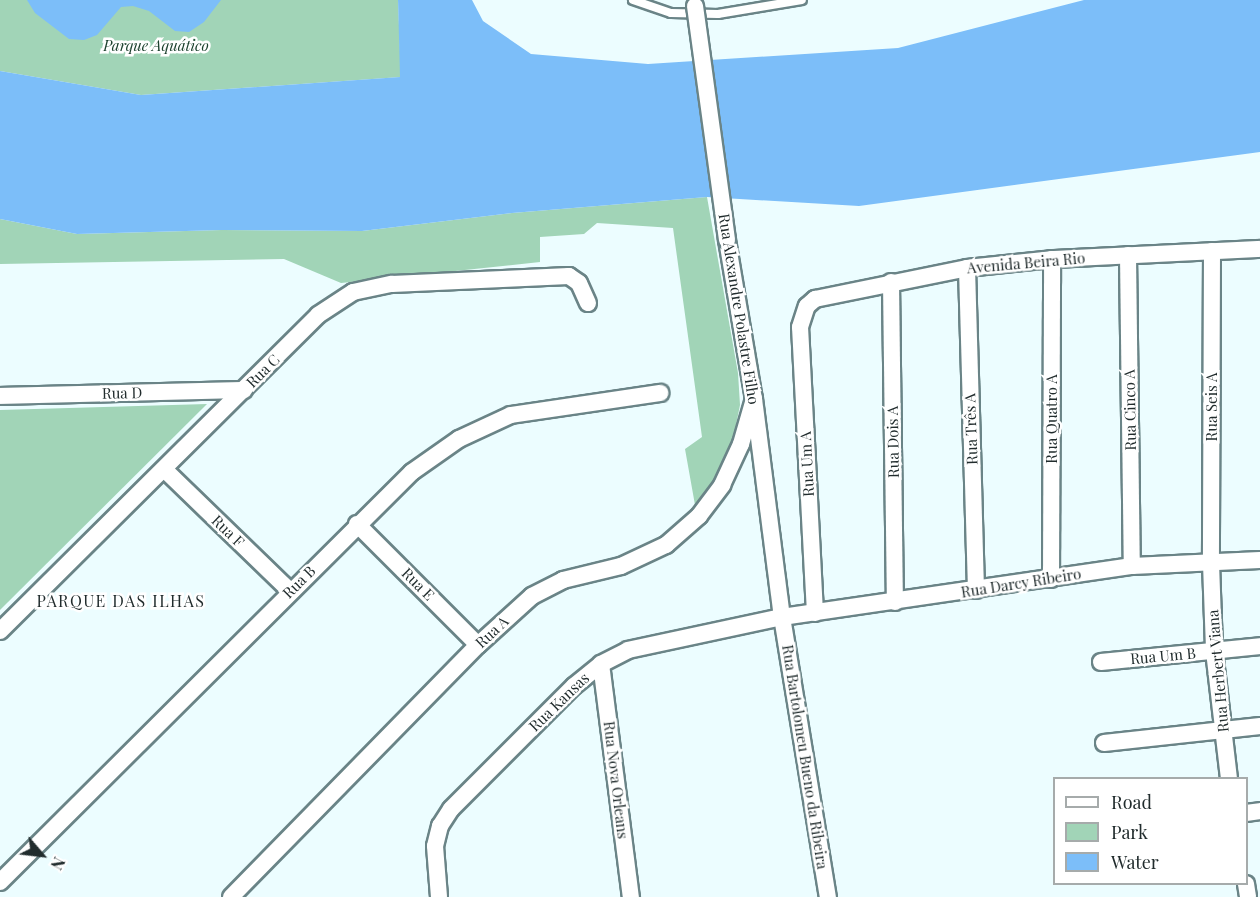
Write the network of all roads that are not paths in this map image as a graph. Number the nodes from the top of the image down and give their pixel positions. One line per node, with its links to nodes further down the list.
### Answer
1 (633, 0): 4 (lane)
2 (802, 0): 4 (lane)
3 (694, 3): 16 (street, Rua Alexandre Polastre Filho, bridge)
4 (764, 4)
5 (1260, 249): 6 (street, Avenida Beira Rio)
6 (1212, 251): 7 (street, Avenida Beira Rio); 20 (street, Rua Seis A)
7 (1128, 255): 8 (street, Avenida Beira Rio); 21 (street, Rua Cinco A)
8 (1052, 259): 9 (street, Avenida Beira Rio); 22 (street, Rua Quatro A)
9 (967, 268): 10 (street, Avenida Beira Rio); 23 (street, Rua Três A)
10 (891, 282): 12 (street, Avenida Beira Rio); 25 (street, Rua Dois A)
11 (588, 303): 13 (street, Rua C)
12 (802, 315): 26 (street, Rua Um A)
13 (244, 390): 15 (street, Rua D); 17 (street, Rua C)
14 (660, 393): 18 (street, Rua B)
15 (0, 396)
16 (754, 399): 27 (street, Rua Alexandre Polastre Filho); 29 (street, Rua A)
17 (165, 470): 24 (street, Rua F); 28 (street, Rua C)
18 (357, 524): 24 (street, Rua B); 29 (street, Rua E)
19 (1260, 560): 20 (street, Rua Darcy Ribeiro)
20 (1211, 563): 21 (street, Rua Darcy Ribeiro); 31 (street, Rua Herbert Viana)
21 (1132, 566): 22 (street, Rua Darcy Ribeiro)
22 (1051, 579): 23 (street, Rua Darcy Ribeiro)
23 (976, 590): 25 (street, Rua Darcy Ribeiro)
24 (290, 591): 38 (street, Rua B)
25 (895, 602): 26 (street, Rua Darcy Ribeiro)
26 (815, 613): 27 (street, Rua Darcy Ribeiro)
27 (782, 617): 33 (street, Rua Kansas); 42 (street, Rua Bartolomeu Bueno da Ribeira)
28 (0, 632)
29 (478, 645): 39 (street, Rua A)
30 (1260, 645): 31 (street, Rua Um B)
31 (1214, 651): 32 (street, Rua Um B); 35 (street, Rua Herbert Viana)
32 (1101, 662)
33 (601, 664): 40 (street, Rua Kansas); 41 (street, Rua Nova Orleans)
34 (1260, 726): 35 (street)
35 (1222, 730): 36 (street); 37 (street, Rua Herbert Viana)
36 (1104, 743)
37 (1229, 777)
38 (0, 882)
39 (231, 897)
40 (439, 897)
41 (631, 897)
42 (828, 897)

